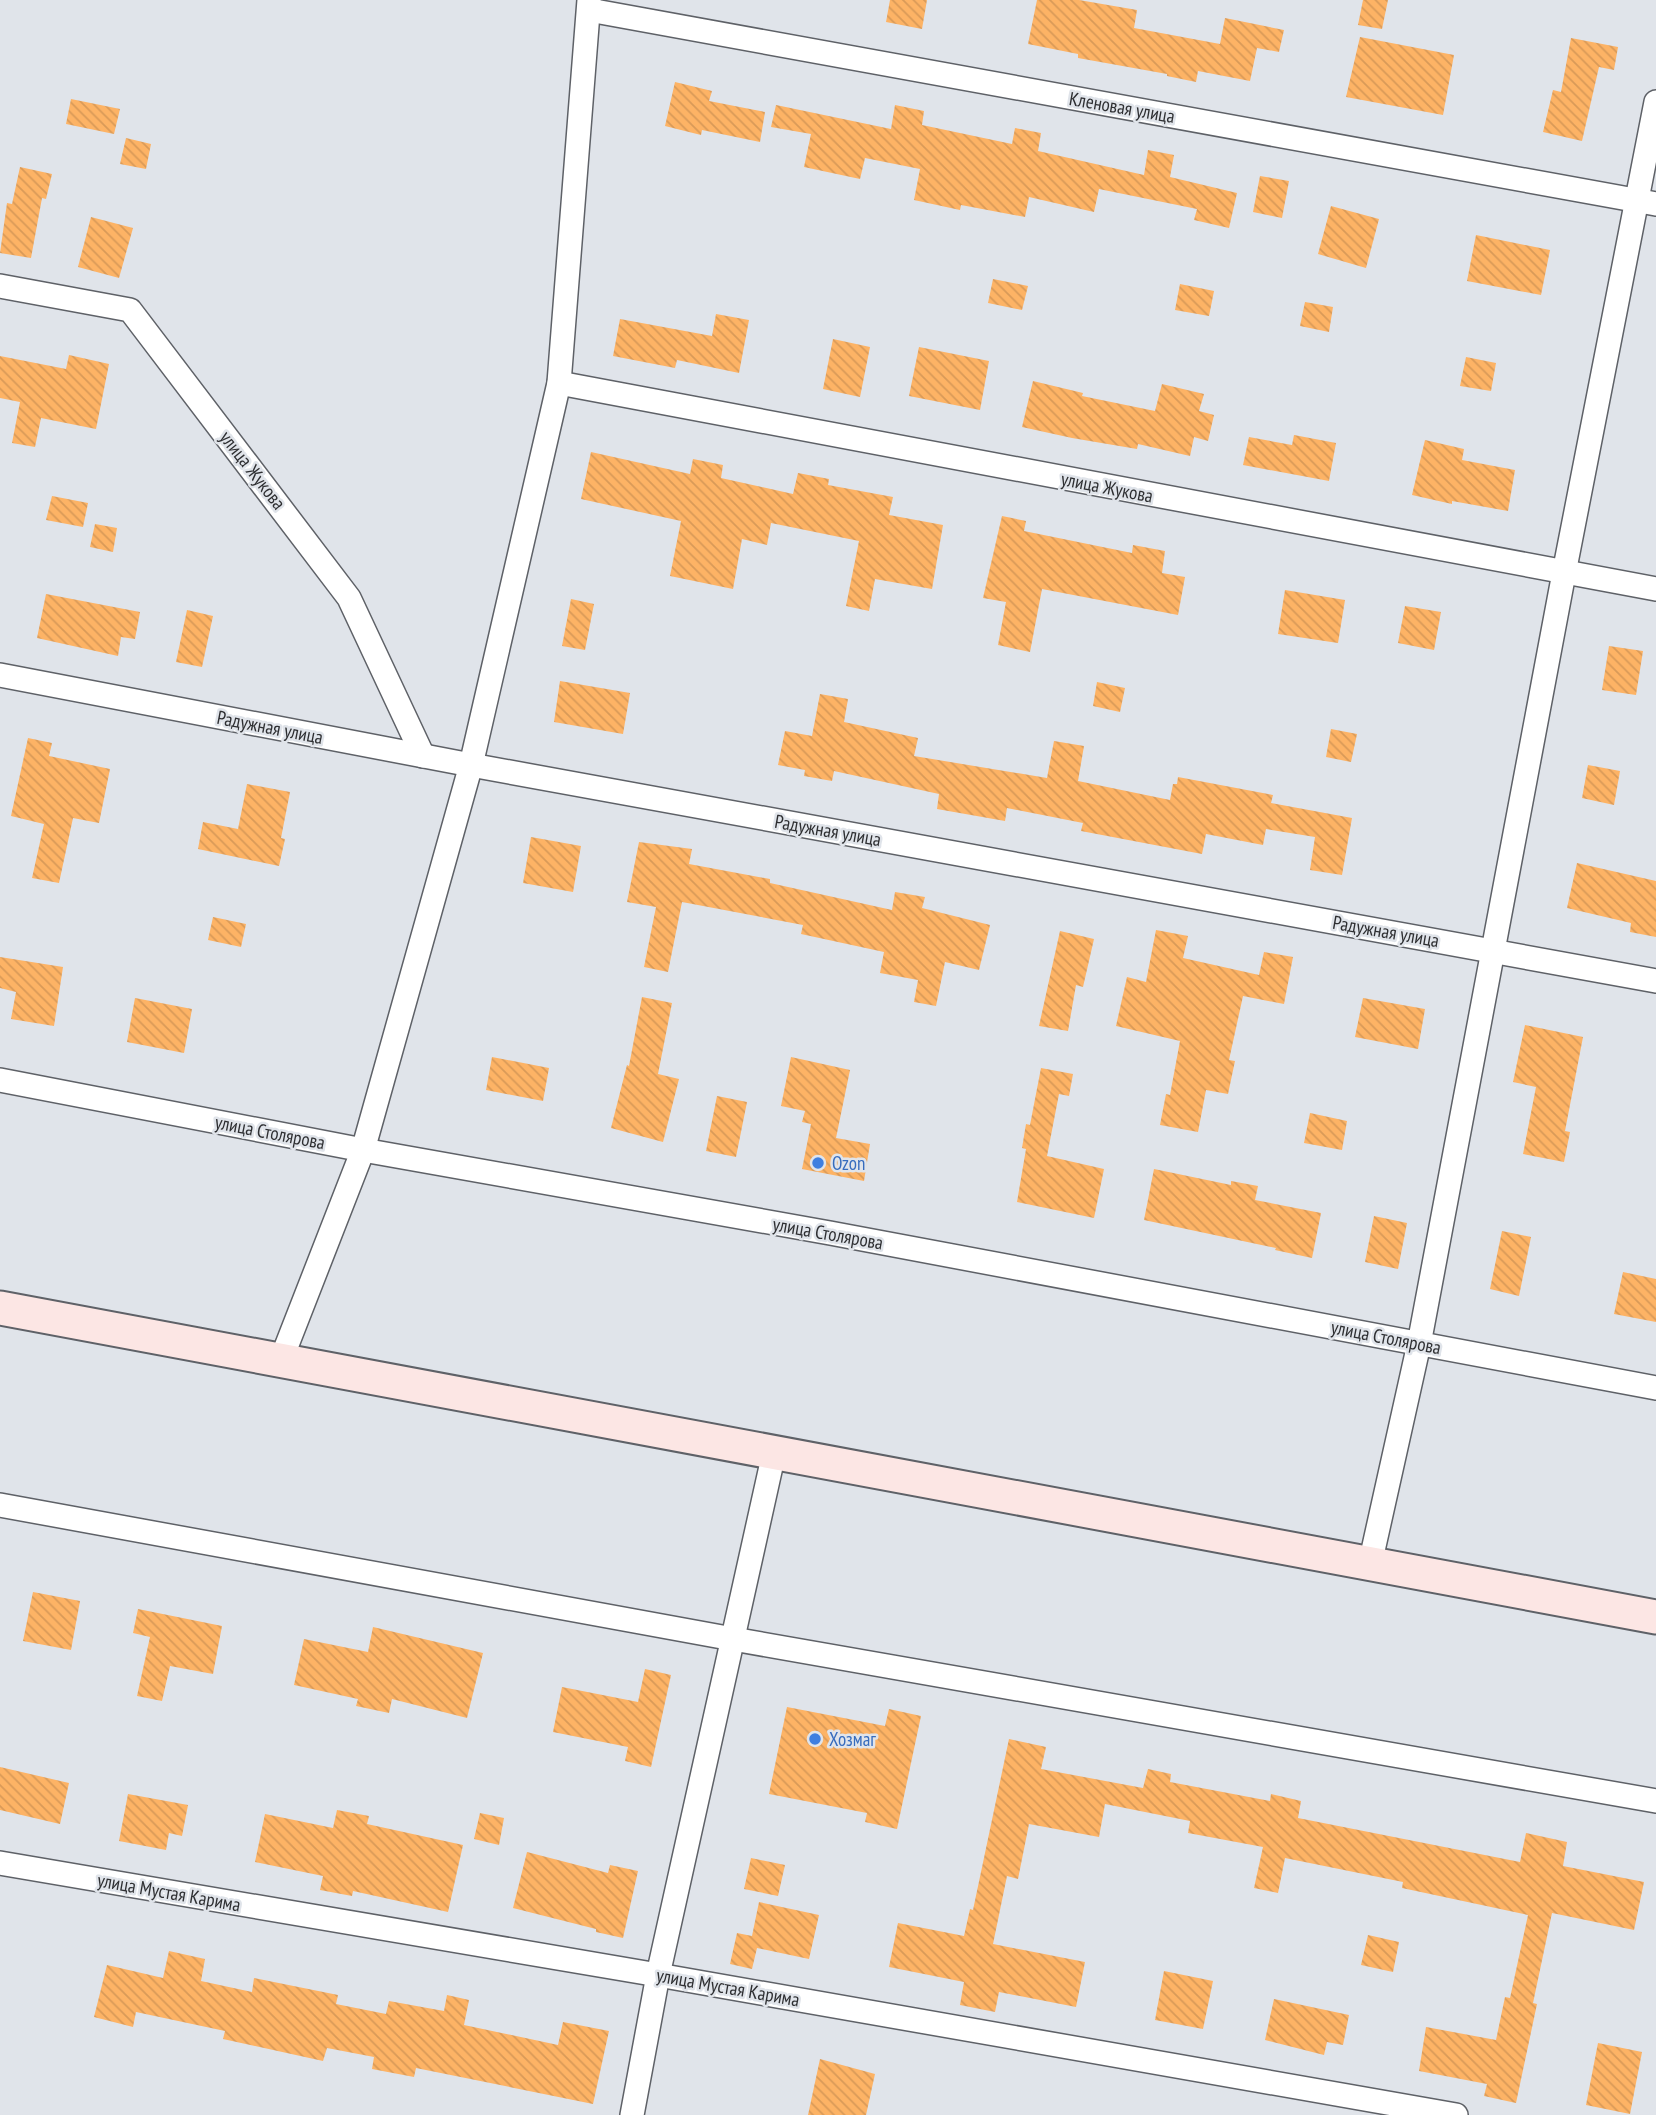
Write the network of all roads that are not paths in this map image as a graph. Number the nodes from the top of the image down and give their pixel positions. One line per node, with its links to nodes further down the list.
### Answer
1 (589, 5): 3 (street, Кленовая улица); 5 (street)
2 (1656, 102): 3 (street)
3 (1647, 203): 6 (street)
4 (0, 286): 9 (street, улица Жукова)
5 (559, 383): 6 (street, улица Жукова); 10 (street)
6 (1564, 573): 7 (street, улица Жукова); 11 (street)
7 (1656, 589)
8 (0, 675): 9 (street, Радужная улица)
9 (423, 756): 10 (street, Радужная улица)
10 (471, 765): 11 (street, Радужная улица); 14 (street)
11 (1493, 950): 12 (street, Радужная улица); 16 (street)
12 (1656, 981)
13 (0, 1080): 14 (street, улица Столярова)
14 (363, 1150): 16 (street, улица Столярова); 17 (street)
15 (0, 1308): 17 (main road)
16 (1419, 1344): 18 (street, улица Столярова); 21 (street)
17 (281, 1360): 19 (main road)
18 (1656, 1388)
19 (774, 1453): 21 (main road); 23 (street)
20 (0, 1504): 23 (street)
21 (1370, 1564): 22 (main road)
22 (1656, 1617)
23 (733, 1639): 24 (street); 26 (street)
24 (1656, 1801)
25 (0, 1863): 26 (street, улица Мустая Карима)
26 (659, 1975): 27 (street); 28 (street, улица Мустая Карима)
27 (632, 2115)
28 (1456, 2115)

